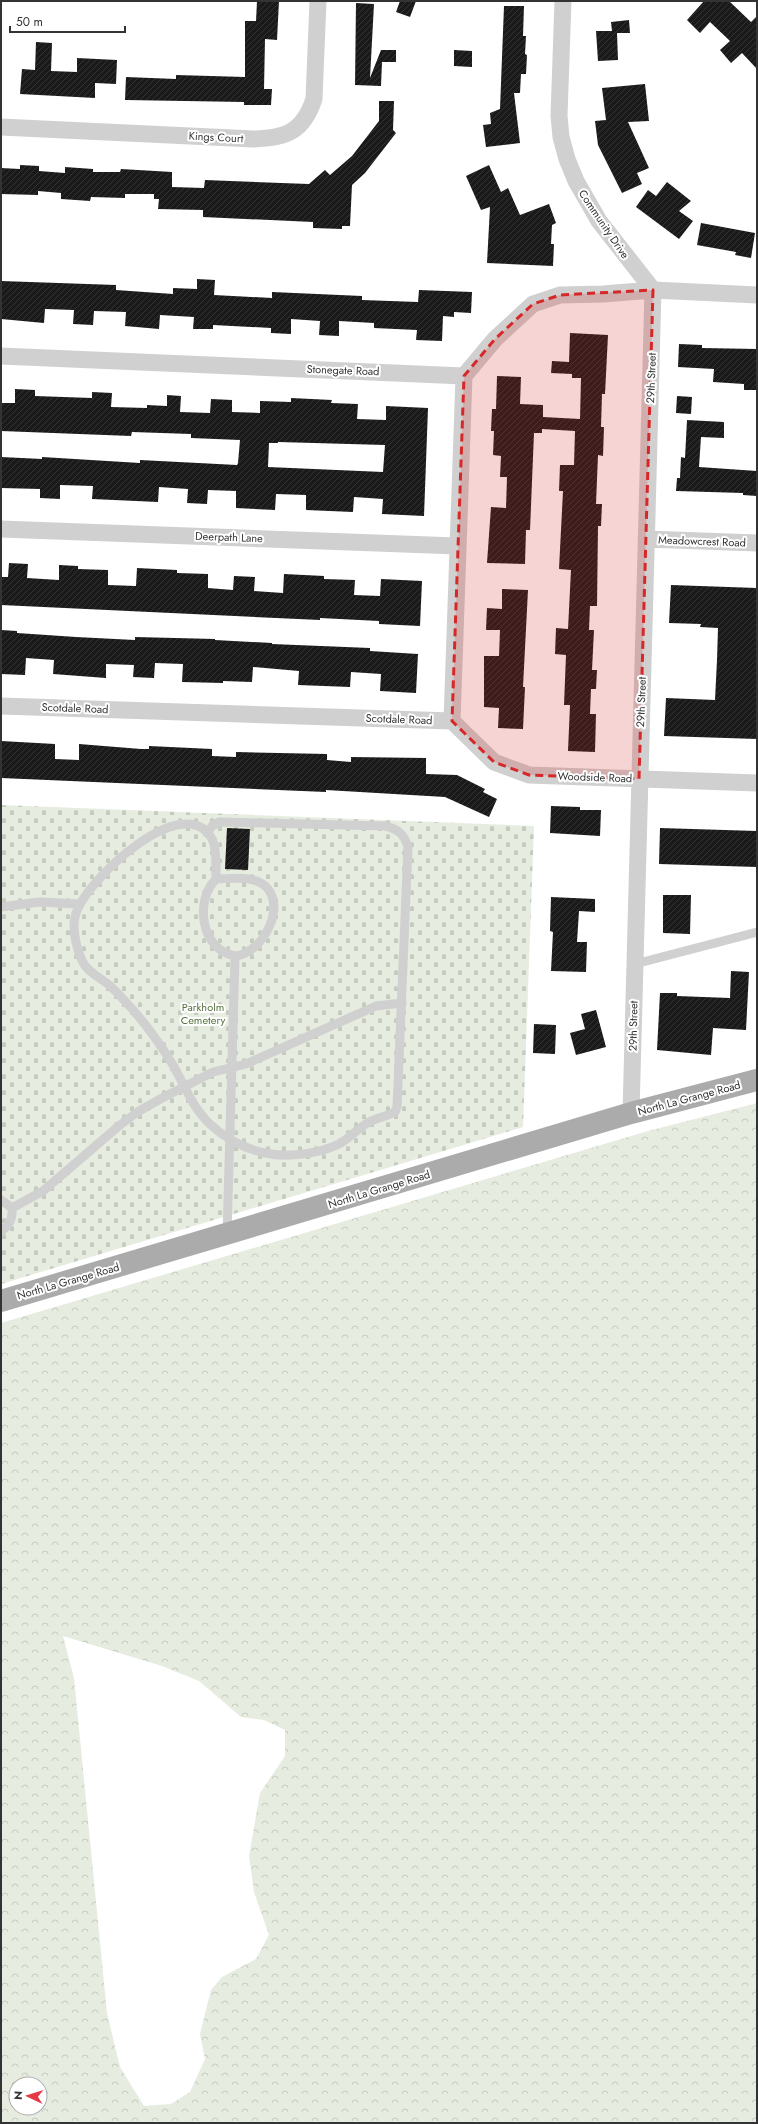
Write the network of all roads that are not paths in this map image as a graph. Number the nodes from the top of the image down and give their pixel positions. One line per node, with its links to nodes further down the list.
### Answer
1 (318, 1): 3 (street, Kings Court)
2 (563, 1): 4 (street, Community Drive)
3 (1, 127)
4 (653, 290): 5 (street); 7 (street); 9 (street, 29th Street)
5 (757, 295)
6 (1, 356): 7 (street, Stonegate Road)
7 (464, 376): 11 (street)
8 (1, 529): 11 (street, Deerpath Lane)
9 (646, 539): 10 (street, Meadowcrest Road); 14 (street, 29th Street)
10 (757, 543)
11 (457, 546): 13 (street)
12 (1, 706): 13 (street, Scotdale Road)
13 (452, 721): 14 (street, Woodside Road)
14 (639, 779): 15 (street, Woodside Road); 22 (street, 29th Street)
15 (757, 783)
16 (207, 833): 17 (lane); 18 (lane); 23 (lane)
17 (216, 878): 21 (lane); 21 (lane)
18 (80, 904): 19 (lane); 26 (lane)
19 (1, 907)
20 (757, 932): 22 (lane)
21 (236, 956): 24 (lane)
22 (635, 964): 27 (street, 29th Street)
23 (402, 1003): 24 (lane); 28 (lane)
24 (232, 1067): 26 (lane); 28 (lane)
25 (757, 1080): 27 (main road, North La Grange Road)
26 (184, 1087): 28 (lane); 30 (lane)
27 (631, 1113): 32 (main road, North La Grange Road)
28 (230, 1139): 32 (lane)
29 (1, 1200): 30 (lane)
30 (12, 1208): 31 (lane)
31 (1, 1231)
32 (227, 1235): 33 (main road, North La Grange Road)
33 (1, 1301)

